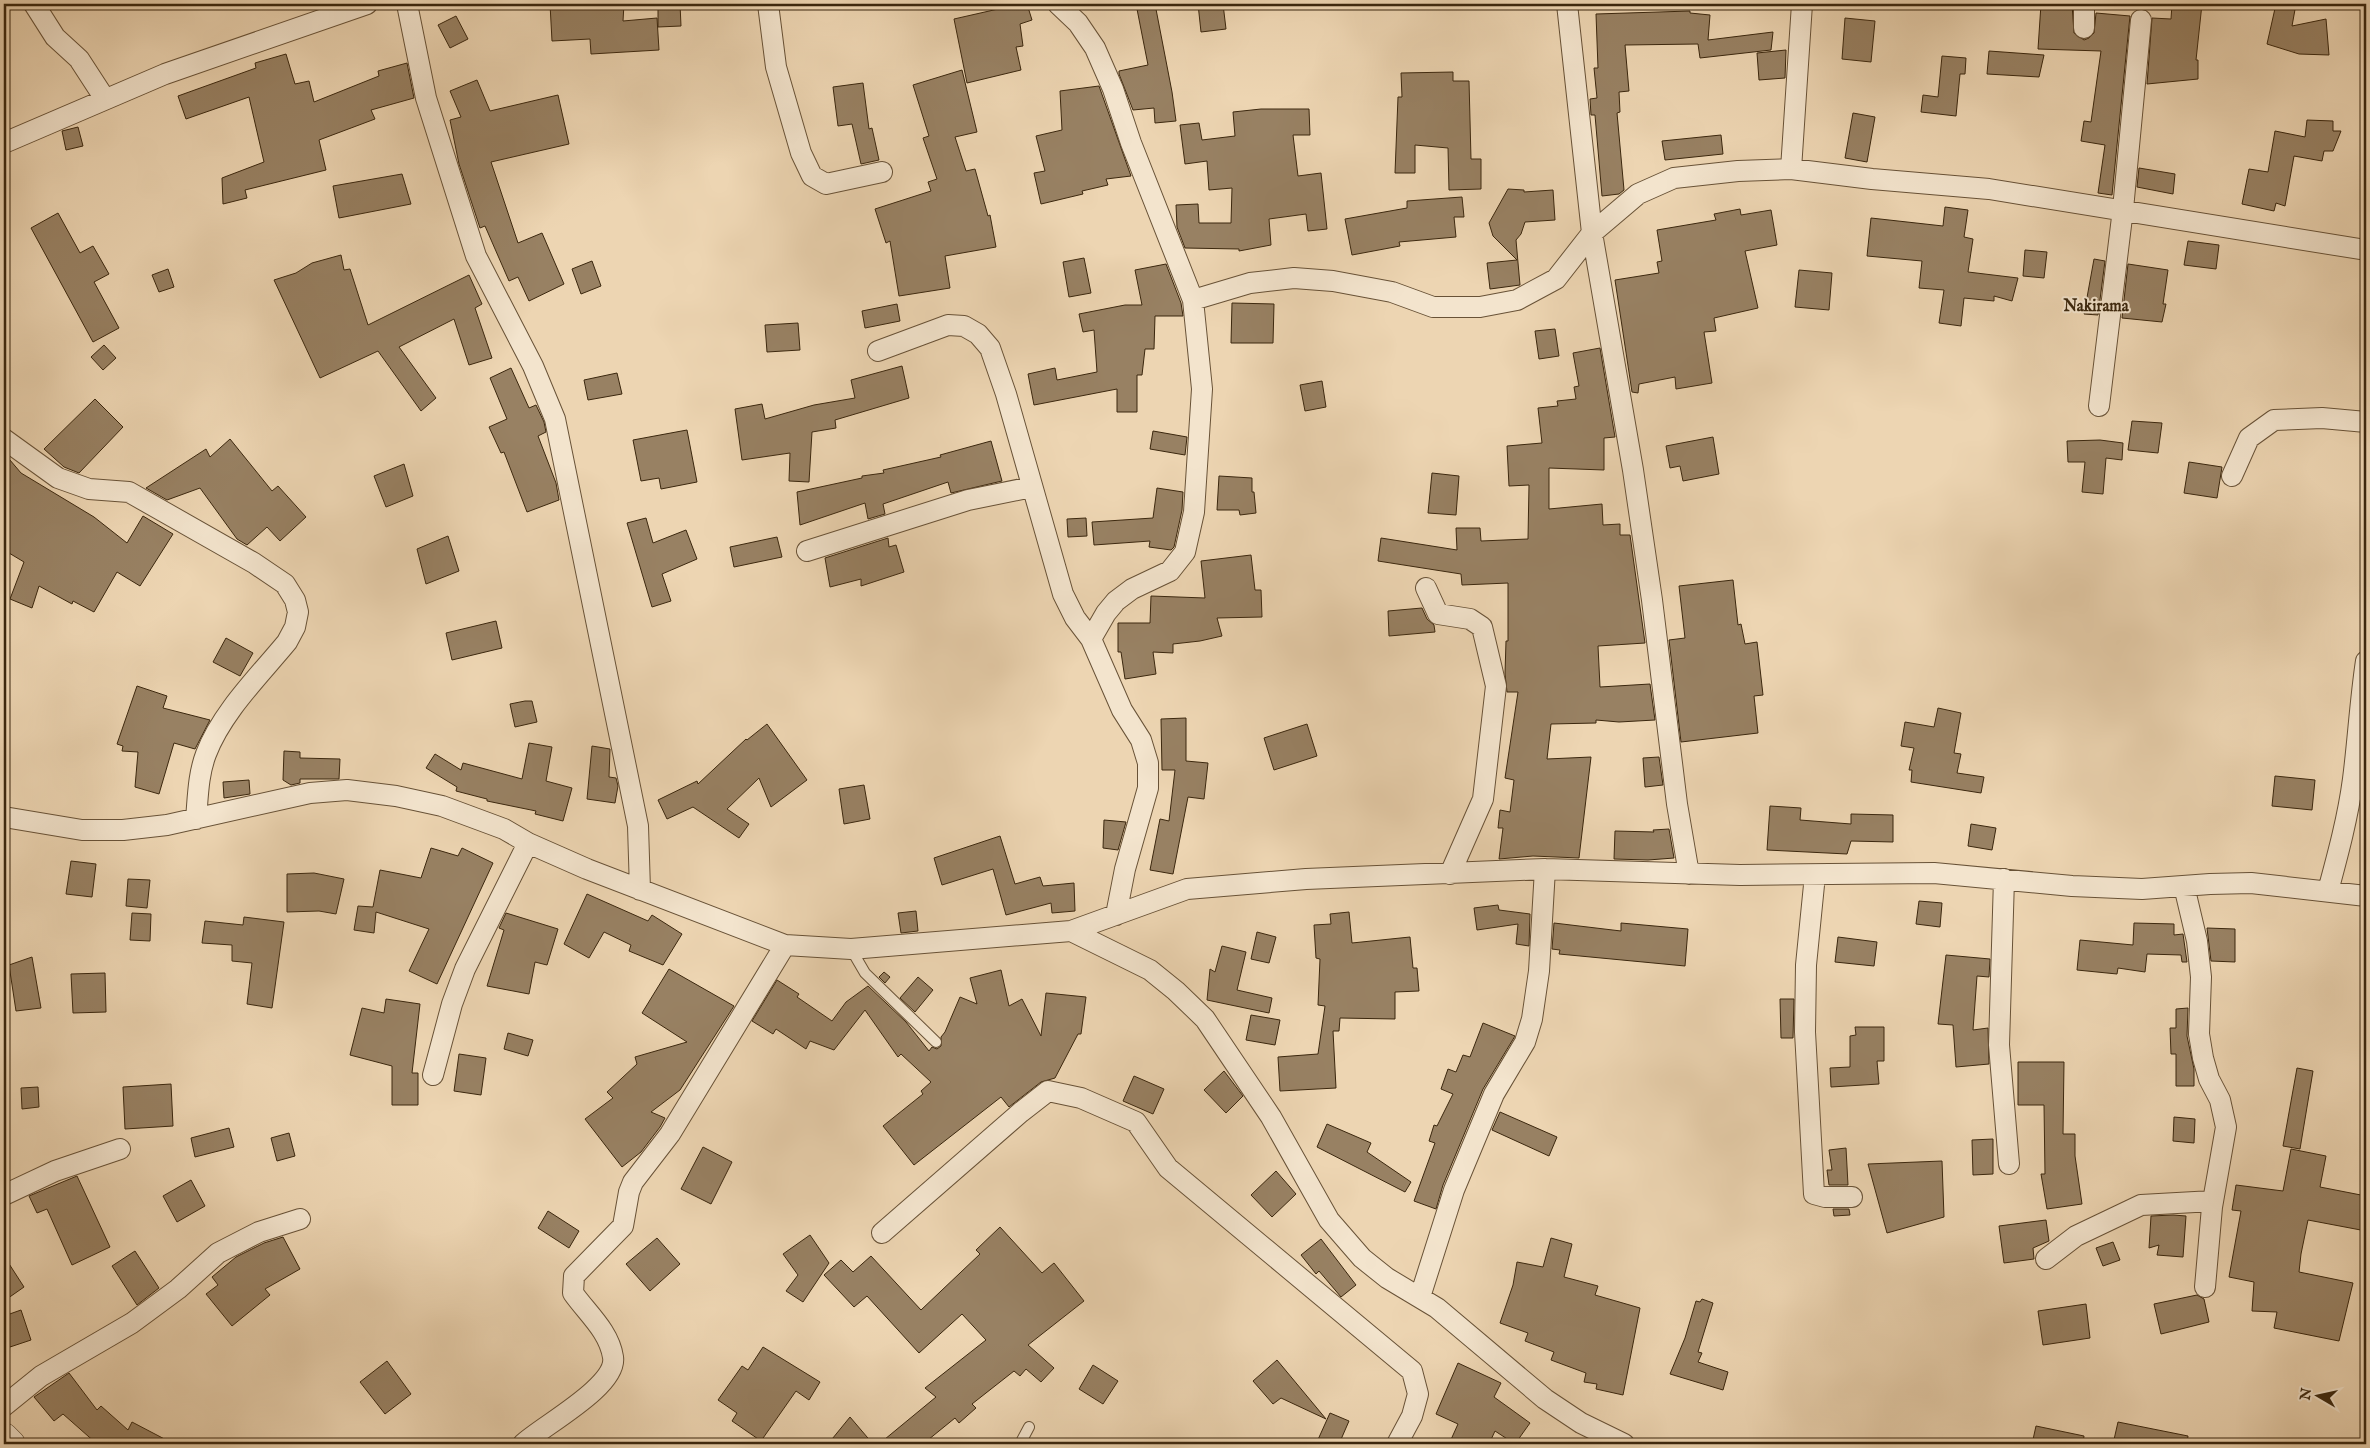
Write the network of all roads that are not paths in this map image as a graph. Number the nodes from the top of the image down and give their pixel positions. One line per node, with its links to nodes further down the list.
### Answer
1 (34, 4): 11 (street)
2 (367, 4): 11 (street)
3 (407, 4): 38 (street)
4 (768, 4): 14 (street)
5 (1058, 4): 18 (street)
6 (1567, 4): 16 (street)
7 (1802, 4): 13 (street)
8 (2084, 4): 10 (street)
9 (2141, 20): 15 (street)
10 (2084, 28)
11 (105, 99): 12 (street)
12 (4, 143)
13 (1791, 169): 15 (street); 16 (street)
14 (882, 172)
15 (2123, 209): 17 (street); 20 (street)
16 (1592, 233): 18 (street); 34 (street)
17 (2366, 250)
18 (1193, 300): 27 (street)
19 (878, 351): 24 (street)
20 (2099, 406)
21 (2366, 422): 23 (street)
22 (4, 440): 30 (street)
23 (2232, 476)
24 (1032, 486): 25 (street); 27 (street)
25 (807, 551)
26 (1426, 588): 33 (street)
27 (1091, 639): 41 (street)
28 (2366, 661): 39 (street)
29 (4, 817): 30 (street)
30 (196, 819): 31 (street)
31 (528, 843): 38 (street); 46 (street)
32 (1545, 869): 33 (street); 34 (street); 56 (street)
33 (1450, 874): 41 (street)
34 (1689, 874): 35 (street)
35 (1815, 875): 36 (street); 50 (street)
36 (2004, 879): 37 (street); 48 (street)
37 (2184, 886): 39 (street); 51 (street)
38 (640, 890): 43 (street)
39 (2328, 891): 40 (street)
40 (2366, 896)
41 (1116, 915): 42 (street)
42 (1071, 931): 44 (street); 56 (street)
43 (785, 945): 44 (street); 61 (street)
44 (851, 949): 45 (lane)
45 (936, 1042)
46 (433, 1074)
47 (120, 1149): 49 (street)
48 (2009, 1164)
49 (4, 1195)
50 (1852, 1196)
51 (2213, 1201): 54 (street); 55 (street)
52 (300, 1218): 57 (street)
53 (882, 1233): 63 (street)
54 (2046, 1259)
55 (2205, 1287)
56 (1420, 1297): 64 (street)
57 (4, 1406)
58 (1029, 1427): 62 (lane)
59 (4, 1437): 60 (main road)
60 (10, 1444)
61 (523, 1444)
62 (1020, 1444)
63 (1398, 1444)
64 (1624, 1444)

